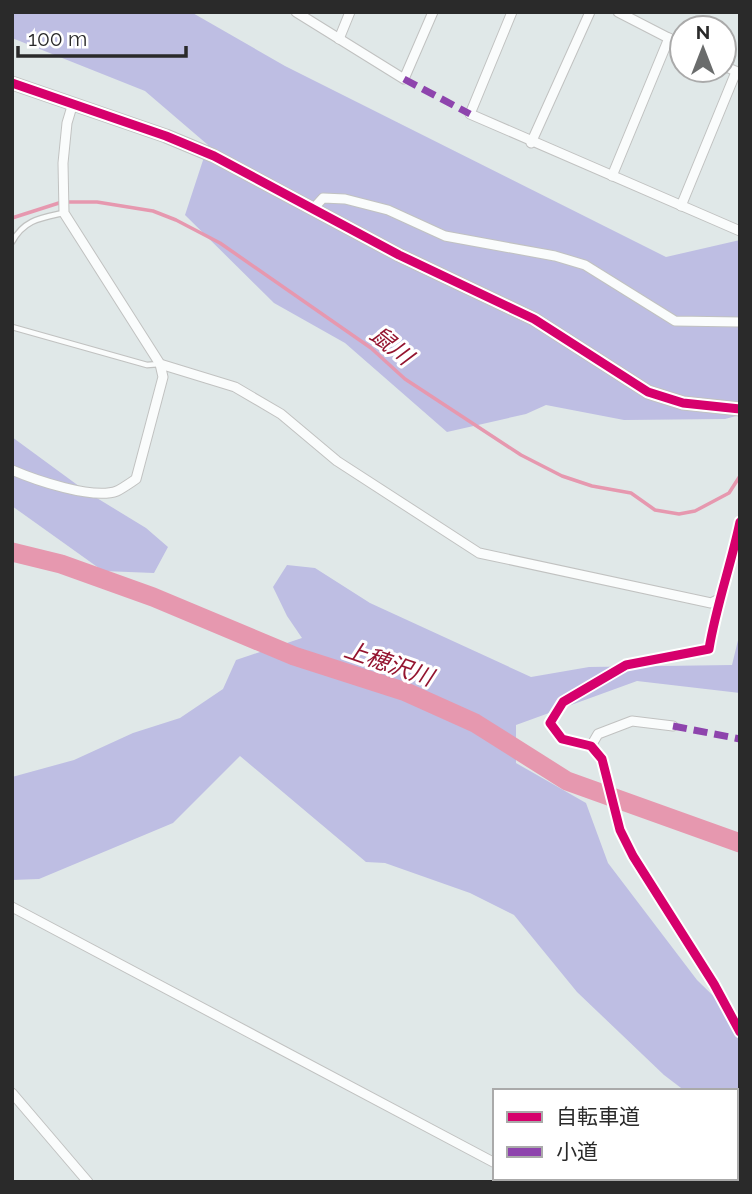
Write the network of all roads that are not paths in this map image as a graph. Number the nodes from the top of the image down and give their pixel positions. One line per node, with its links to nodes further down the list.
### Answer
1 (296, 12): 8 (street)
2 (350, 12): 8 (street)
3 (433, 12): 8 (street)
4 (512, 12): 13 (street)
5 (590, 12): 13 (street)
6 (618, 12): 7 (street)
7 (668, 37)
8 (339, 39)
9 (668, 40): 14 (street)
10 (12, 83): 12 (street)
11 (733, 84): 15 (street)
12 (73, 103): 16 (street); 17 (street)
13 (531, 143): 14 (street)
14 (612, 176): 15 (street)
15 (681, 206): 20 (street)
16 (312, 210): 22 (street); 25 (street)
17 (64, 211): 18 (lane); 24 (street)
18 (20, 228): 19 (lane); 21 (lane)
19 (12, 230)
20 (740, 231)
21 (12, 242)
22 (740, 322)
23 (12, 327): 24 (lane)
24 (160, 364): 26 (street); 28 (street)
25 (740, 409)
26 (12, 470)
27 (740, 522): 28 (street)
28 (719, 599): 30 (street)
29 (673, 726): 30 (street)
30 (592, 746): 32 (street)
31 (12, 907): 34 (street)
32 (740, 1032)
33 (12, 1093): 35 (street)
34 (493, 1162)
35 (88, 1182)

